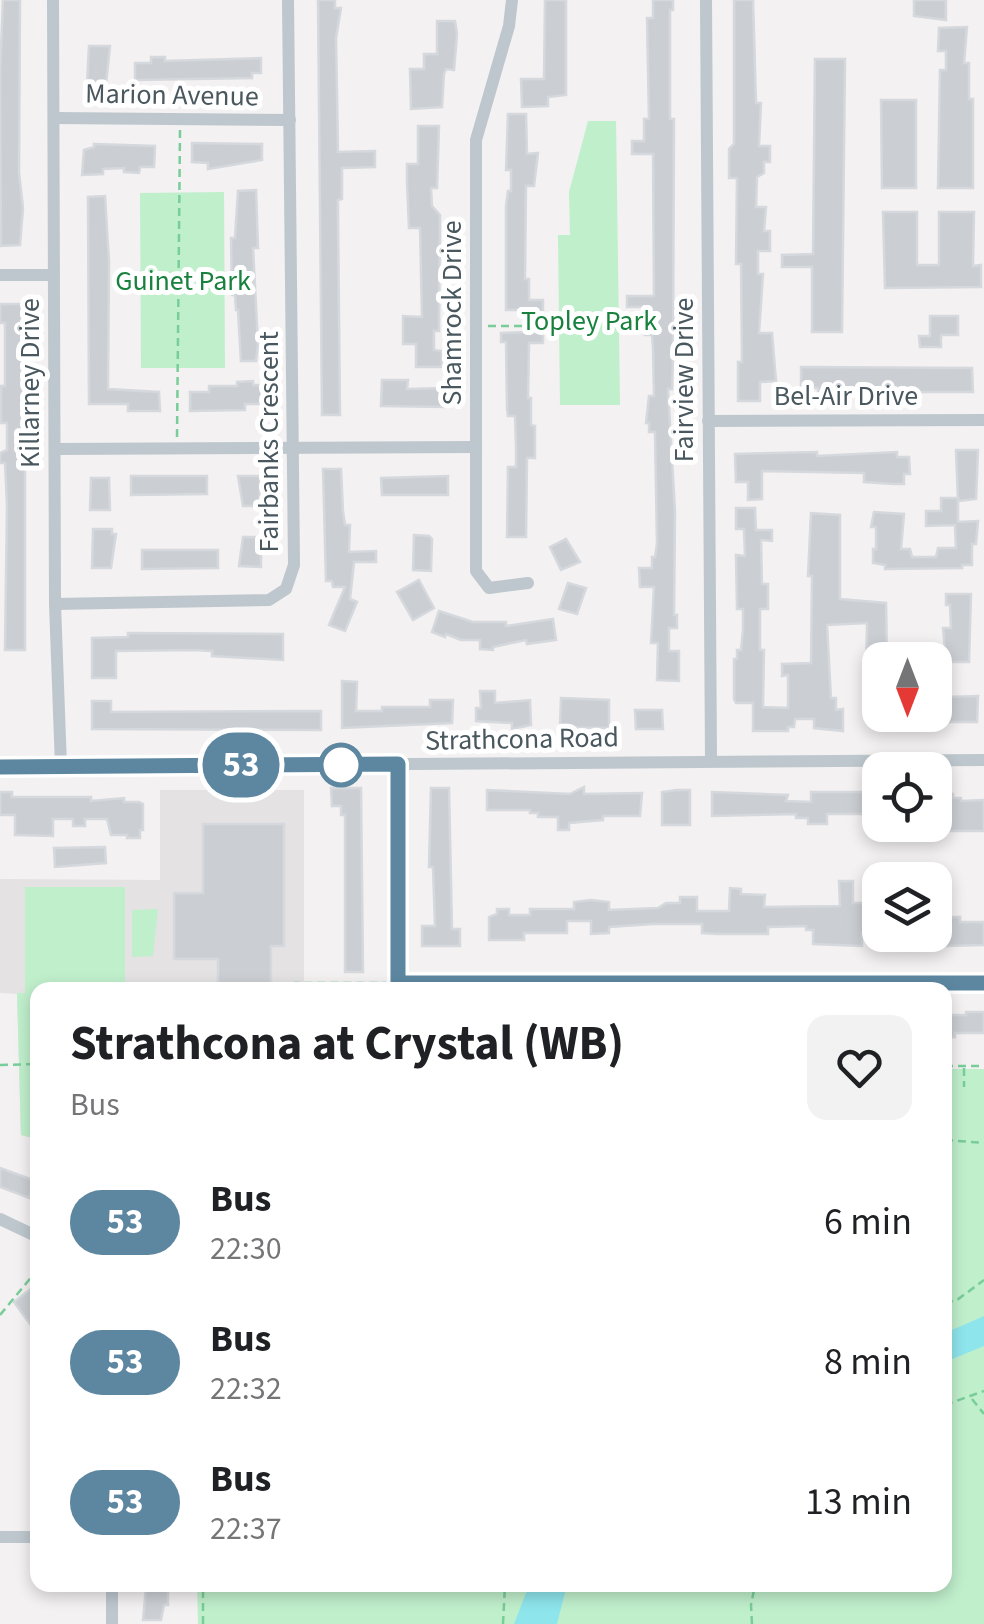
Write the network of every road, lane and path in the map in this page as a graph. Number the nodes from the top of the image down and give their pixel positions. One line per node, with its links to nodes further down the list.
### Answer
1 (54, 0): 5 (street, Killarney Drive)
2 (288, 0): 7 (street, Fairbanks Crescent)
3 (512, 0): 10 (street, Shamrock Drive)
4 (706, 0): 13 (street, Fairview Drive)
5 (54, 118): 6 (street, Marion Avenue); 9 (street, Killarney Drive)
6 (180, 119): 7 (street, Marion Avenue); 15 (path)
7 (290, 120): 16 (street, Fairbanks Crescent)
8 (0, 275): 9 (street)
9 (54, 275): 17 (street, Killarney Drive)
10 (476, 326): 11 (path); 14 (street, Shamrock Drive)
11 (567, 326)
12 (984, 420): 13 (street, Bel-Air Drive)
13 (708, 421): 20 (street, Fairview Drive)
14 (476, 447): 16 (street); 18 (street, Shamrock Drive)
15 (177, 448): 16 (street); 17 (street)
16 (293, 448): 19 (street, Fairbanks Crescent)
17 (54, 449): 19 (street, Killarney Drive)
18 (528, 583)
19 (55, 604): 23 (street, Killarney Drive)
20 (711, 760): 21 (street, Strathcona Road); 22 (street, Strathcona Road)
21 (984, 760)
22 (398, 764): 23 (street, Strathcona Road); 25 (street)
23 (60, 766): 24 (street, Strathcona Road)
24 (0, 767)
25 (398, 982)
26 (952, 983): 27 (street)
27 (984, 983)
28 (30, 1064): 29 (path)
29 (0, 1065)
30 (952, 1066): 31 (path)
31 (964, 1066): 32 (path); 33 (path)
32 (984, 1066)
33 (964, 1087)
34 (952, 1141): 35 (path)
35 (984, 1143)
36 (0, 1219): 37 (street)
37 (30, 1233)
38 (30, 1279): 41 (path)
39 (984, 1280): 40 (path)
40 (952, 1301)
41 (0, 1315)
42 (984, 1391): 43 (path)
43 (970, 1398): 44 (path); 45 (path)
44 (952, 1402)
45 (984, 1414)
46 (0, 1537): 47 (street)
47 (30, 1537)
48 (112, 1592): 52 (street)
49 (203, 1592): 53 (path)
50 (505, 1592): 54 (path)
51 (754, 1592): 55 (path)
52 (112, 1624)
53 (203, 1624)
54 (503, 1624)
55 (752, 1624)

